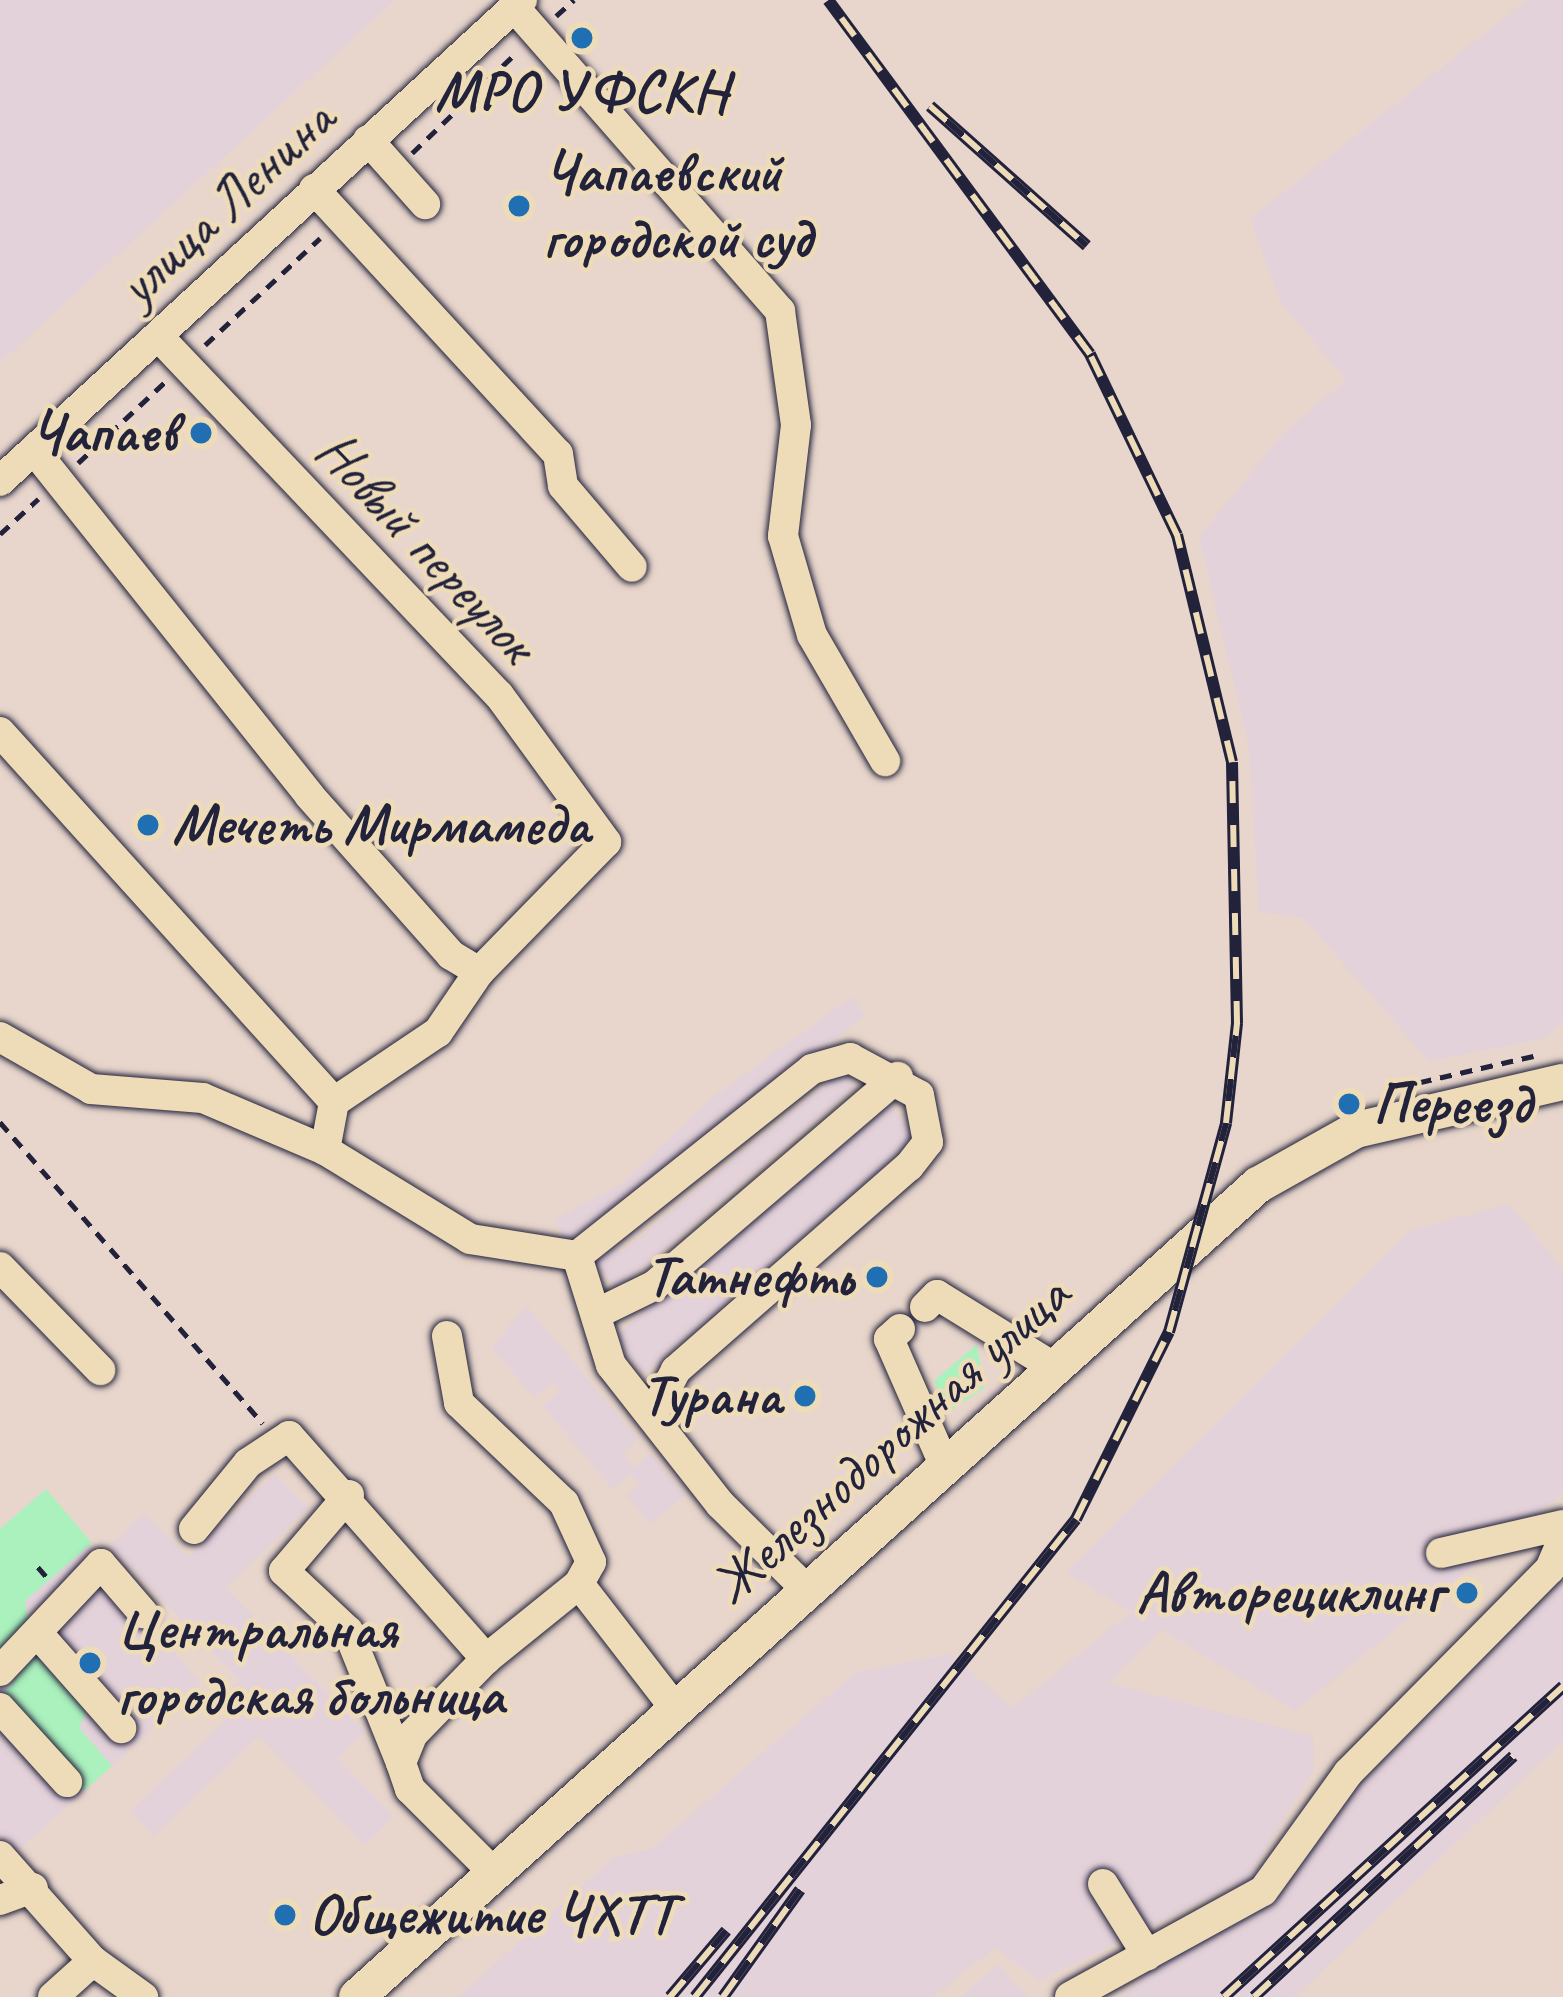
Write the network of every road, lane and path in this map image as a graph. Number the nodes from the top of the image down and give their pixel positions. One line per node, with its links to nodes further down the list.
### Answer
1 (574, 0): 3 (path)
2 (518, 3): 3 (street); 4 (street, улица Ленина)
3 (538, 32): 5 (path); 17 (street)
4 (368, 140): 5 (street); 6 (street, улица Ленина)
5 (395, 170): 7 (street)
6 (314, 189): 8 (street); 9 (street, улица Ленина)
7 (425, 204)
8 (342, 218): 10 (path); 15 (street)
9 (158, 336): 10 (street, Новый переулок); 11 (street, улица Ленина)
10 (185, 363): 13 (path); 18 (street, Новый переулок)
11 (34, 450): 12 (street, улица Ленина); 13 (street)
12 (0, 481)
13 (57, 482): 14 (path); 18 (street)
14 (0, 534)
15 (632, 567)
16 (0, 732): 22 (street)
17 (885, 761)
18 (479, 972): 22 (street)
19 (0, 1037): 24 (street)
20 (898, 1077): 25 (street); 28 (street); 33 (street)
21 (1563, 1082): 31 (main road, Железнодорожная улица)
22 (334, 1102): 24 (street)
23 (0, 1122): 34 (path)
24 (325, 1150): 25 (street)
25 (577, 1256): 28 (street)
26 (0, 1267): 32 (street)
27 (925, 1307): 31 (street)
28 (600, 1312): 33 (street)
29 (900, 1329): 35 (street)
30 (447, 1336): 41 (street)
31 (1052, 1366): 35 (main road, Железнодорожная улица)
32 (100, 1370)
33 (653, 1414): 42 (street)
34 (289, 1436): 36 (street); 38 (street)
35 (944, 1464): 42 (main road, Железнодорожная улица)
36 (349, 1495): 45 (street); 50 (street)
37 (1563, 1525): 40 (street)
38 (194, 1529)
39 (1563, 1539): 57 (street)
40 (1441, 1553)
41 (579, 1585): 45 (street); 48 (street)
42 (806, 1589): 48 (main road, Железнодорожная улица)
43 (142, 1613): 44 (street)
44 (40, 1636): 46 (street); 49 (street)
45 (486, 1659): 50 (street)
46 (0, 1671)
47 (0, 1708): 51 (street)
48 (675, 1708): 53 (main road, Железнодорожная улица)
49 (122, 1728)
50 (401, 1763): 53 (street)
51 (67, 1782)
52 (0, 1856): 55 (street)
53 (494, 1873): 61 (main road, Железнодорожная улица)
54 (1103, 1884): 57 (street)
55 (33, 1888): 56 (street); 58 (street)
56 (0, 1900)
57 (1147, 1955): 62 (street)
58 (93, 1961): 59 (street); 60 (street)
59 (142, 1996)
60 (53, 1997)
61 (357, 1997)
62 (1070, 1997)

